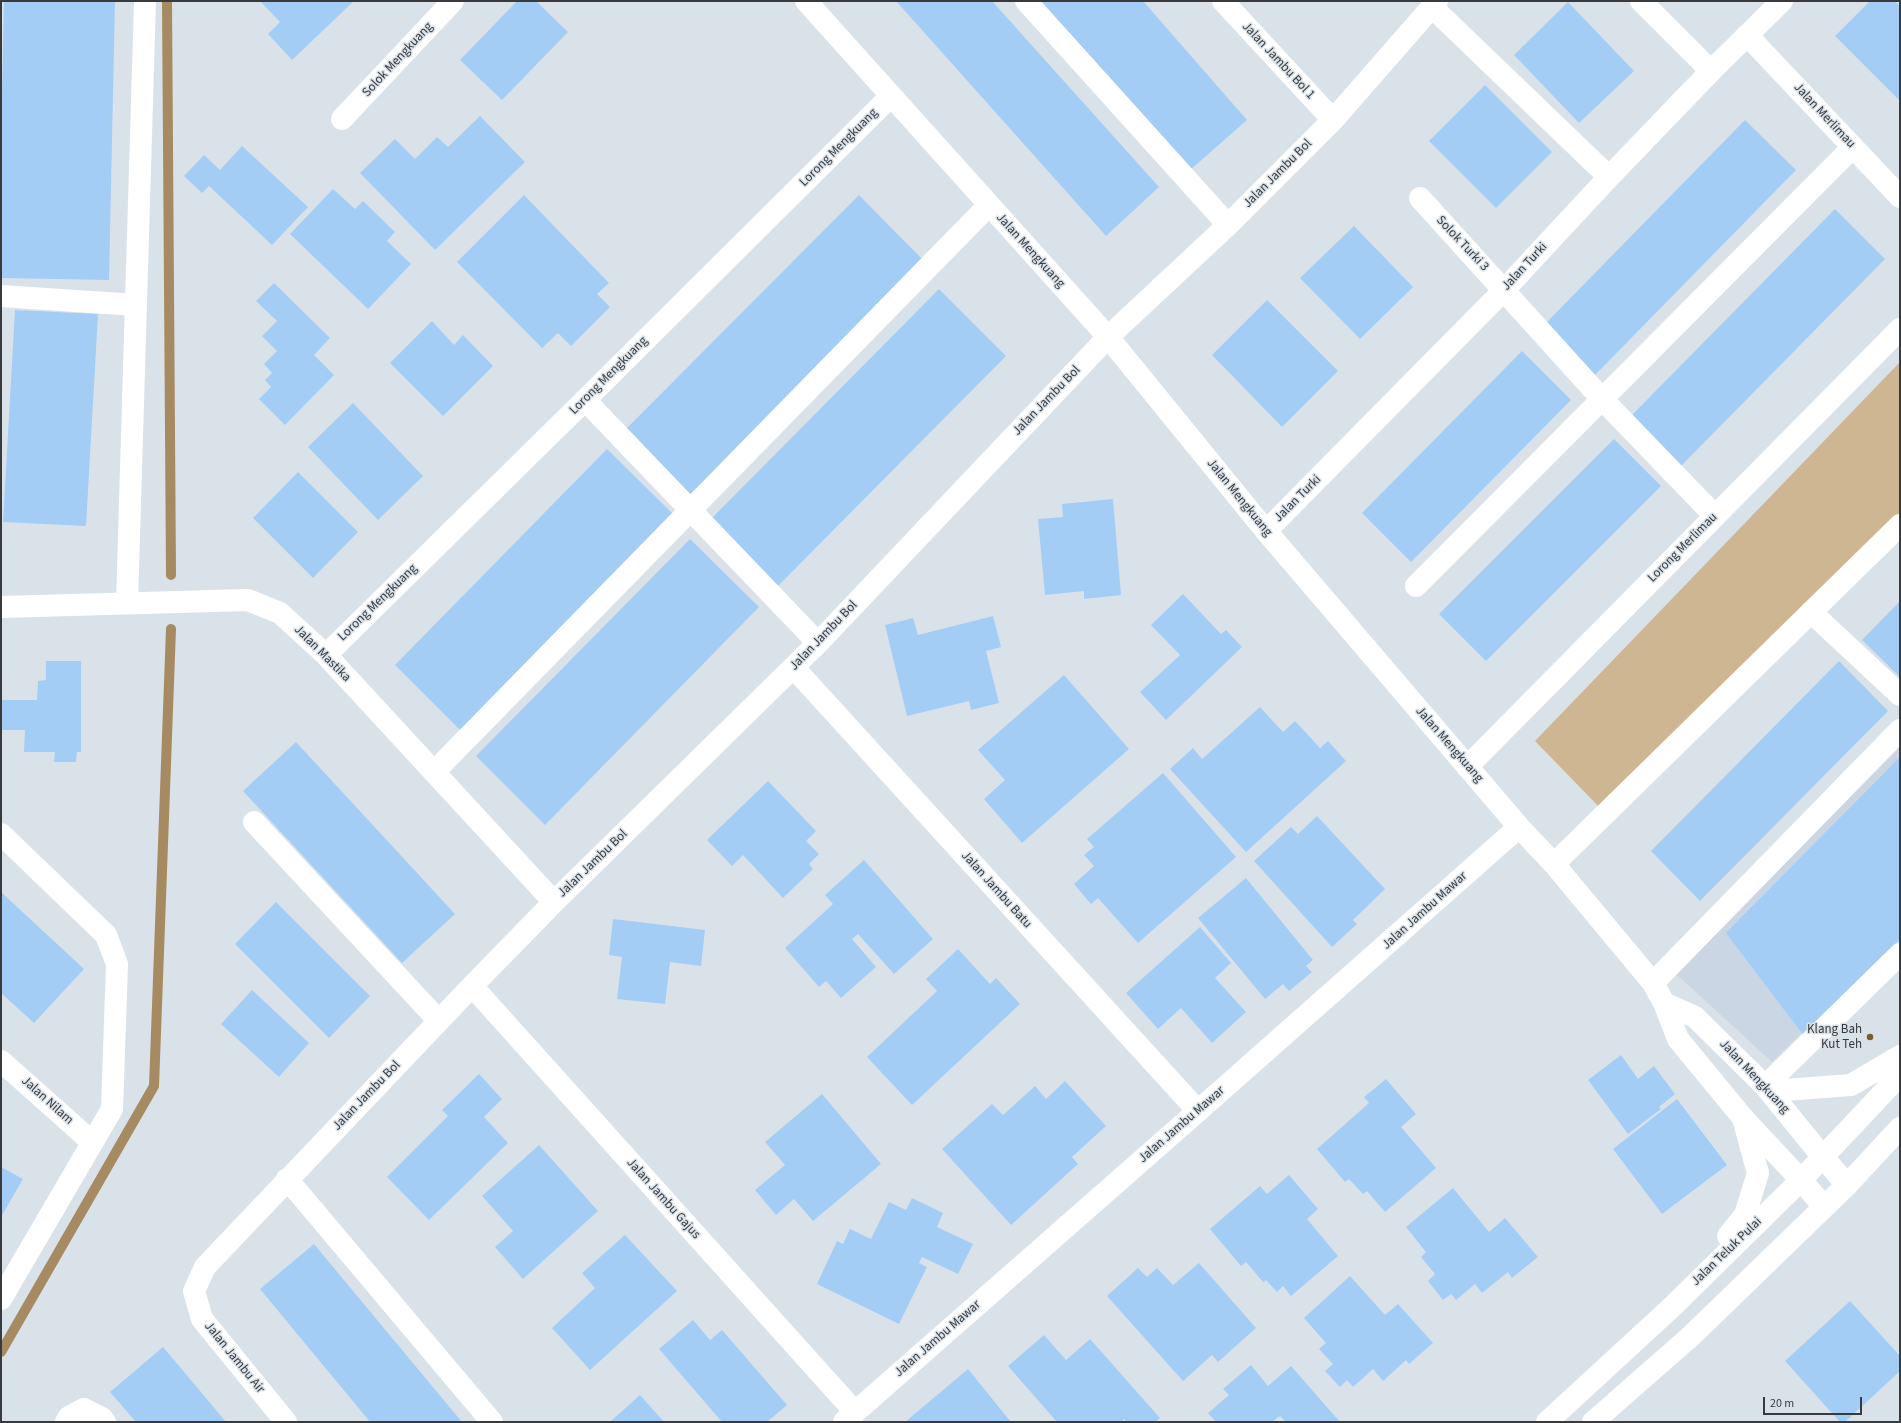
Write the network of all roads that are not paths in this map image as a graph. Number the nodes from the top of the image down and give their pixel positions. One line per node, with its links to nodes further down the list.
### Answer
1 (145, 1): 22 (street)
2 (453, 1): 12 (street, Solok Mengkuang)
3 (806, 1): 11 (street, Jalan Mengkuang)
4 (1026, 1): 19 (street)
5 (1223, 1): 13 (street, Jalan Jambu Bol 1)
6 (1641, 1): 10 (street)
7 (1782, 1): 9 (street, Jalan Turki)
8 (1435, 4): 13 (street, Jalan Jambu Bol); 15 (street)
9 (1747, 35): 10 (street, Jalan Turki); 14 (street, Jalan Merlimau)
10 (1711, 71): 15 (street, Jalan Turki)
11 (891, 96): 18 (street, Jalan Mengkuang); 26 (street, Lorong Mengkuang)
12 (342, 119)
13 (1333, 120): 19 (street, Jalan Jambu Bol)
14 (1853, 147): 16 (street, Jalan Merlimau); 25 (street)
15 (1609, 177): 20 (street, Jalan Turki)
16 (1900, 197)
17 (1420, 198): 20 (street, Solok Turki 3)
18 (989, 205): 24 (street, Jalan Mengkuang); 27 (street)
19 (1228, 225): 24 (street, Jalan Jambu Bol)
20 (1504, 290): 25 (street, Solok Turki 3); 30 (street, Jalan Turki)
21 (1, 296): 22 (street)
22 (136, 305): 32 (street)
23 (1900, 329): 28 (street, Lorong Merlimau)
24 (1108, 337): 30 (street, Jalan Mengkuang); 35 (street, Jalan Jambu Bol)
25 (1602, 399): 28 (street, Solok Turki 3); 31 (street)
26 (585, 400): 27 (street); 36 (street, Lorong Mengkuang)
27 (691, 509): 35 (street); 41 (street)
28 (1715, 516): 40 (street, Lorong Merlimau)
29 (1900, 525): 34 (street)
30 (1266, 532): 40 (street, Jalan Mengkuang)
31 (1416, 586)
32 (127, 603): 33 (street, Jalan Mastika); 36 (street, Jalan Mastika)
33 (1, 607)
34 (1811, 612): 38 (street); 45 (street)
35 (818, 643): 37 (street, Jalan Jambu Bol)
36 (326, 655): 41 (street, Jalan Mastika)
37 (794, 668): 46 (street, Jalan Jambu Bol); 56 (street, Jalan Jambu Batu)
38 (1900, 695)
39 (1900, 730): 48 (street)
40 (1467, 767): 43 (street, Jalan Mengkuang)
41 (434, 772): 46 (street, Jalan Mastika)
42 (254, 822): 51 (street)
43 (1519, 827): 45 (street, Jalan Mengkuang); 56 (street, Jalan Jambu Mawar)
44 (1, 834): 59 (street)
45 (1554, 864): 48 (street, Jalan Mengkuang)
46 (554, 902): 49 (street, Jalan Jambu Bol)
47 (1900, 954): 55 (street)
48 (1653, 983): 50 (street, Jalan Mengkuang)
49 (472, 986): 51 (street, Jalan Jambu Bol); 68 (street, Jalan Jambu Gajus)
50 (1664, 1003): 55 (street, Jalan Mengkuang); 57 (street, Jalan Mengkuang)
51 (439, 1021): 61 (street, Jalan Jambu Bol)
52 (1900, 1056): 55 (street)
53 (1, 1061): 59 (street, Jalan Nilam)
54 (1900, 1075): 60 (street, Jalan Teluk Pulai)
55 (1768, 1088): 60 (street, Jalan Mengkuang)
56 (1198, 1112): 68 (street, Jalan Jambu Mawar)
57 (1743, 1118): 62 (street, Jalan Mengkuang); 67 (street)
58 (1900, 1128): 63 (street)
59 (92, 1142): 66 (street)
60 (1822, 1156): 62 (street, Jalan Teluk Pulai); 63 (street, Jalan Mengkuang)
61 (287, 1179): 65 (street, Jalan Jambu Bol); 72 (street)
62 (1801, 1180): 64 (street, Jalan Mengkuang); 67 (street, Jalan Teluk Pulai)
63 (1847, 1185): 64 (street)
64 (1824, 1207): 74 (street)
65 (206, 1267): 71 (street, Jalan Jambu Air)
66 (1, 1300)
67 (1673, 1306): 73 (street, Jalan Teluk Pulai)
68 (849, 1417)
69 (66, 1422): 70 (street)
70 (105, 1422)
71 (286, 1422)
72 (492, 1422)
73 (1546, 1422)
74 (1594, 1422)

